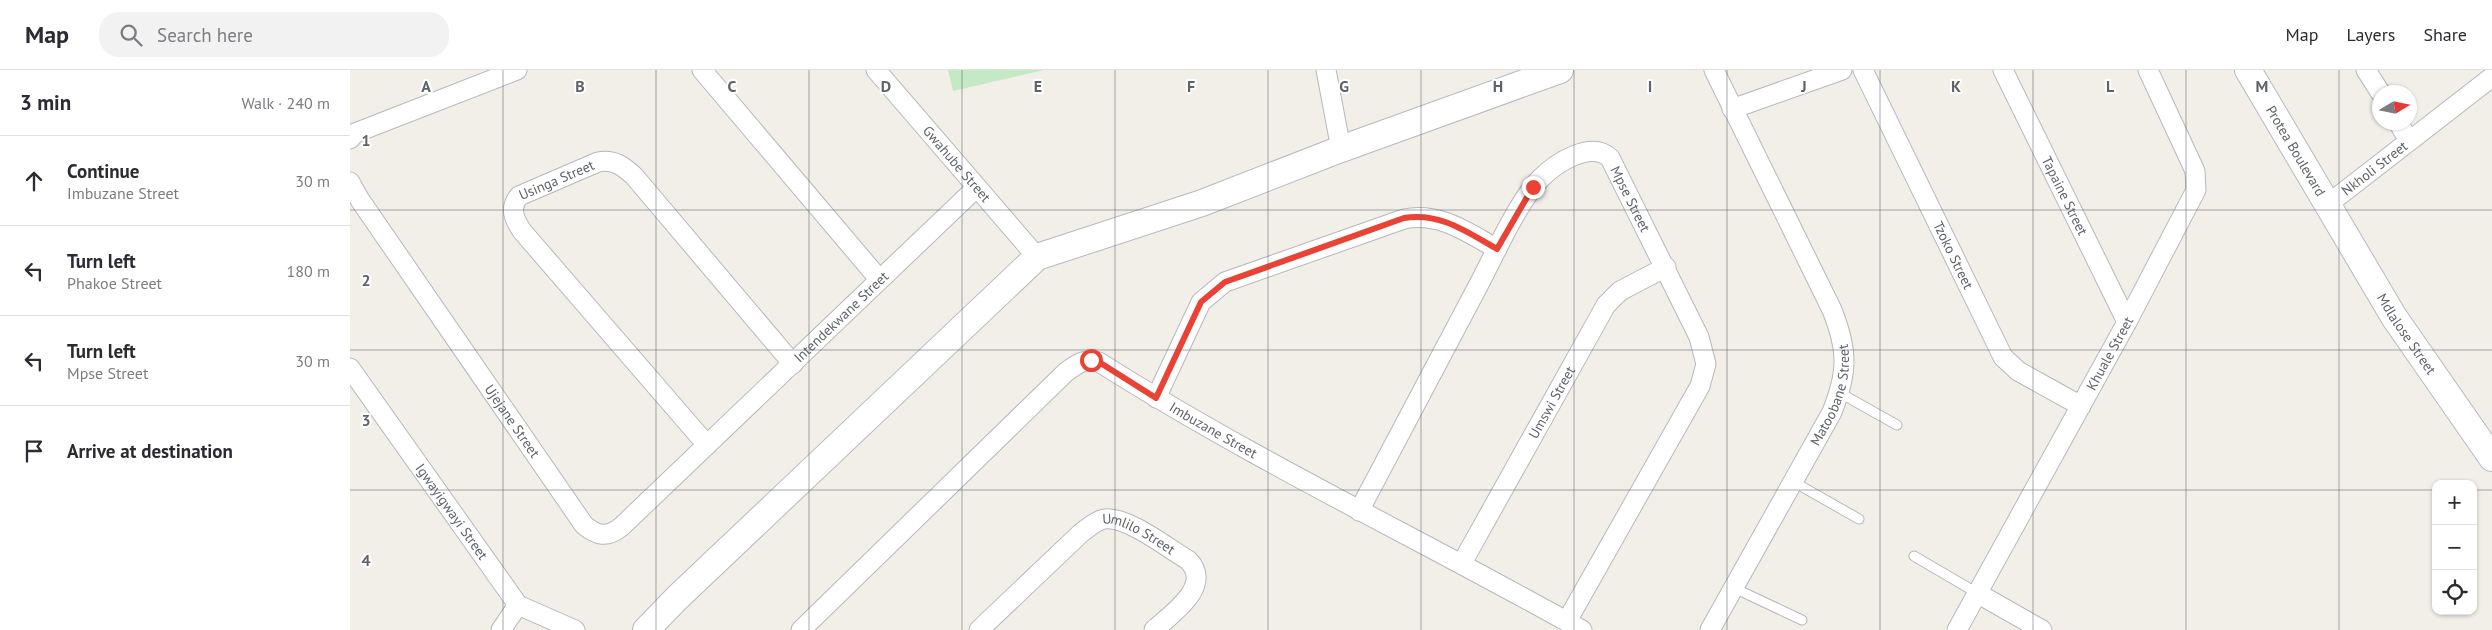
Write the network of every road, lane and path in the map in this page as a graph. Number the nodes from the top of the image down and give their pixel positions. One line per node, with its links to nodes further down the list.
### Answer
1 (516, 70): 17 (street)
2 (702, 70): 26 (street)
3 (876, 70): 21 (street, Gwahube Street)
4 (1326, 70): 19 (street)
5 (1560, 70): 19 (street)
6 (1714, 70): 15 (street, Matoobane Street)
7 (1842, 70): 15 (street)
8 (1863, 70): 32 (street, Tzoko Street)
9 (2003, 70): 27 (street, Tapaine Street)
10 (2148, 70): 27 (street, Khuale Street)
11 (2248, 70): 22 (street, Protea Boulevard)
12 (2366, 70): 14 (street)
13 (2492, 76): 18 (street, Nkholi Street)
14 (2376, 85)
15 (1732, 109): 30 (street, Matoobane Street)
16 (2403, 130): 18 (street)
17 (350, 139)
18 (2409, 141): 22 (street, Nkholi Street)
19 (1341, 149): 24 (street)
20 (350, 182): 34 (street, Ujejane Street)
21 (976, 188): 24 (street, Gwahube Street); 26 (street, Intendekwane Street)
22 (2327, 206): 35 (street, Mdlalose Street)
23 (1497, 249): 25 (street, Mpse Street); 31 (street); 37 (street, Mpse Street)
24 (1037, 257): 48 (street)
25 (1666, 267): 40 (street, Umswi Street); 45 (street, Mpse Street)
26 (879, 279): 28 (street, Intendekwane Street)
27 (2127, 322): 32 (street, Khuale Street)
28 (793, 364): 34 (street, Intendekwane Street); 34 (street, Usinga Street)
29 (350, 368): 43 (street, Igwayigwayi Street)
30 (1840, 393): 33 (lane); 36 (street, Matoobane Street)
31 (1156, 398): 37 (street, Imbuzane Street); 49 (street, Imbuzane Street)
32 (2081, 406): 42 (street, Khuale Street)
33 (1897, 425)
34 (707, 445)
35 (2492, 458)
36 (1792, 481): 38 (lane); 41 (street, Matoobane Street)
37 (1359, 511): 40 (street, Imbuzane Street)
38 (1859, 519)
39 (1914, 556): 42 (lane)
40 (1462, 563): 45 (street, Imbuzane Street)
41 (1734, 588): 44 (lane); 52 (street, Matoobane Street)
42 (1977, 593): 53 (street, Khuale Street); 54 (street)
43 (518, 605): 46 (street); 47 (street)
44 (1802, 620)
45 (1574, 626)
46 (501, 630)
47 (575, 630)
48 (646, 630)
49 (801, 630)
50 (979, 630): 51 (street, Umlilo Street)
51 (1154, 630)
52 (1710, 630)
53 (1957, 630)
54 (2042, 630)

